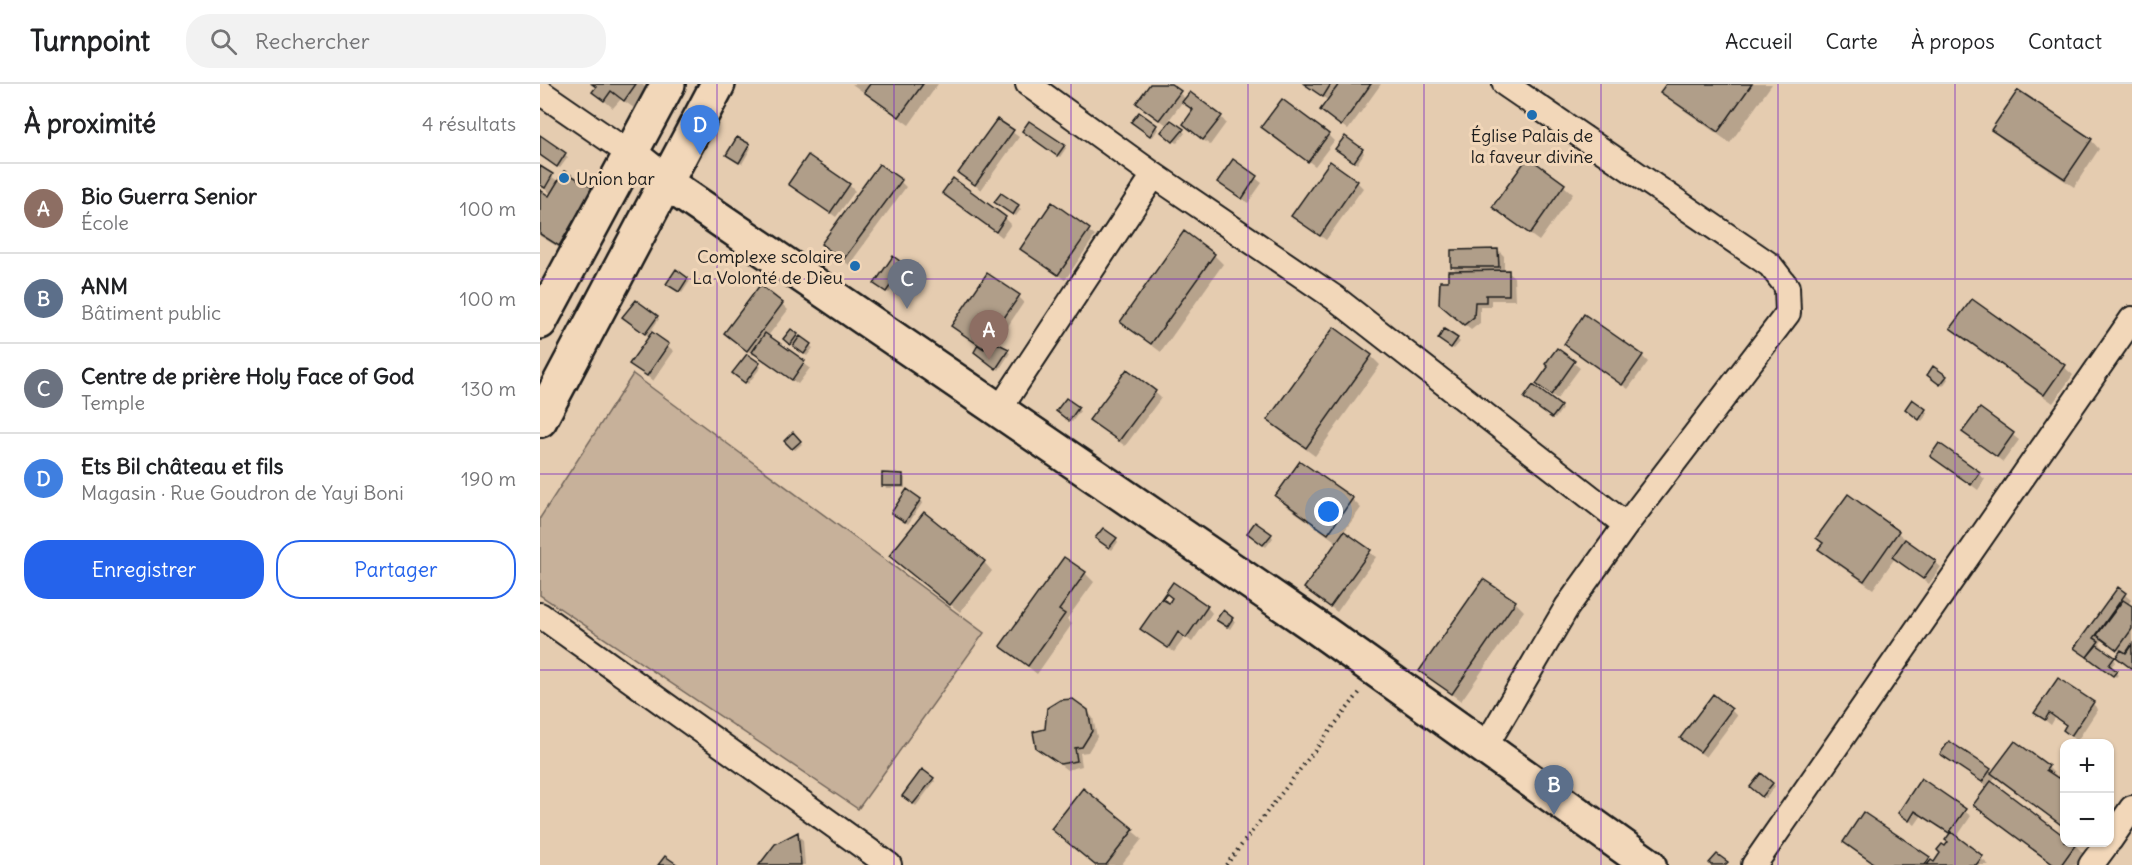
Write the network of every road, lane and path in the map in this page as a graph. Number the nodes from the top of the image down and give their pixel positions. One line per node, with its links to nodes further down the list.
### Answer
1 (668, 84): 6 (street)
2 (718, 84): 8 (street)
3 (1028, 84): 7 (street)
4 (1505, 84): 13 (street)
5 (540, 92): 6 (street)
6 (630, 154): 8 (street); 10 (street)
7 (1154, 174): 11 (street); 13 (street)
8 (665, 182): 11 (street); 12 (street)
9 (2132, 319): 23 (street)
10 (540, 322)
11 (999, 411): 15 (street)
12 (540, 420)
13 (1626, 525): 16 (street)
14 (540, 615): 20 (street)
15 (1377, 670): 16 (street); 21 (path)
16 (1485, 747): 22 (street)
17 (2132, 808): 18 (street)
18 (2114, 833)
19 (2104, 847): 24 (street)
20 (889, 865)
21 (1226, 865)
22 (1648, 865)
23 (1754, 865)
24 (2091, 865)

